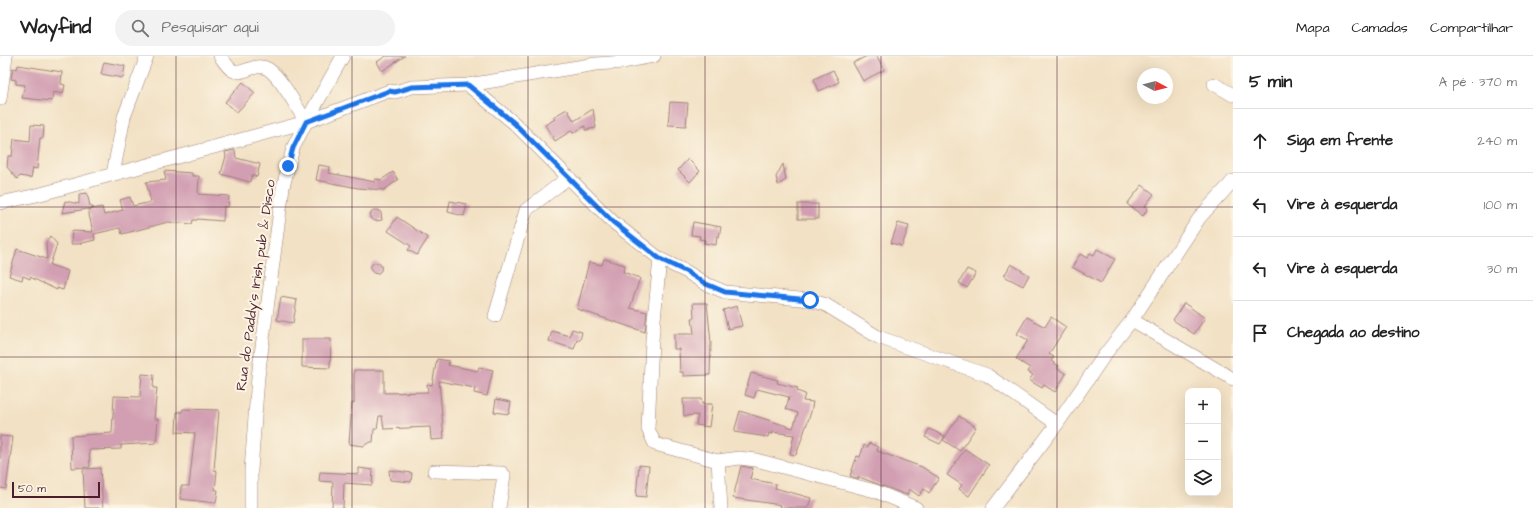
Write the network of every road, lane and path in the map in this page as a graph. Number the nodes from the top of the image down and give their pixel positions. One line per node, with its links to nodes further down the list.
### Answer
1 (6, 56): 10 (street)
2 (147, 56): 12 (street)
3 (220, 56): 11 (street)
4 (343, 56): 11 (street, Rua do Paddy's Irish pub & Disco)
5 (654, 56): 6 (street)
6 (624, 59): 8 (street)
7 (1214, 84): 9 (street)
8 (468, 85): 11 (street); 13 (street)
9 (1233, 95)
10 (0, 99)
11 (306, 122): 12 (street); 23 (street, Rua do Paddy's Irish pub & Disco)
12 (113, 174): 15 (street)
13 (569, 177): 16 (street); 17 (street)
14 (1233, 182): 18 (street)
15 (0, 202)
16 (660, 259): 20 (street); 21 (street)
17 (495, 316)
18 (1132, 320): 19 (street); 20 (street)
19 (1233, 379)
20 (1057, 424): 27 (street)
21 (718, 461): 25 (street); 26 (street)
22 (434, 471): 24 (street)
23 (251, 508)
24 (499, 508)
25 (721, 508)
26 (916, 508)
27 (993, 508)

